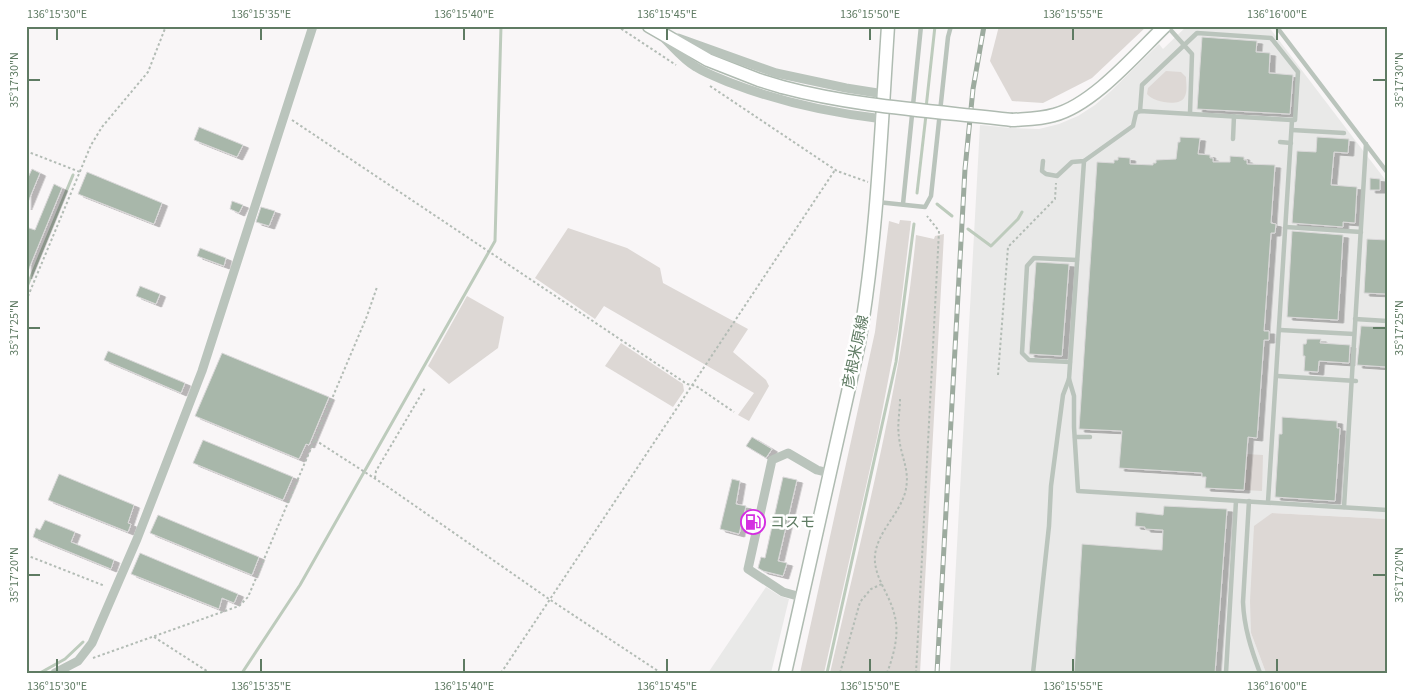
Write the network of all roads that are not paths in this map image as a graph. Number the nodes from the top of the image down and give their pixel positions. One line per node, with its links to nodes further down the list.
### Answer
1 (313, 26): 46 (street)
2 (888, 26): 9 (main road, 彦根米原線)
3 (921, 26): 25 (lane)
4 (951, 26): 25 (lane)
5 (1166, 26): 7 (main road, bridge); 8 (lane)
6 (1276, 26): 20 (lane)
7 (654, 29): 9 (street); 13 (street)
8 (1184, 45): 10 (lane); 11 (lane); 14 (lane)
9 (884, 94): 13 (main road, 彦根米原線)
10 (1140, 111): 11 (lane); 22 (lane)
11 (1190, 114): 12 (lane)
12 (1234, 116): 14 (lane); 17 (lane)
13 (883, 119): 24 (main road, 彦根米原線)
14 (1292, 120): 15 (lane)
15 (1292, 130): 16 (lane); 19 (lane)
16 (1344, 133)
17 (1233, 139)
18 (1280, 142): 19 (lane)
19 (1291, 143): 26 (lane)
20 (1366, 144): 23 (lane); 27 (lane)
21 (1043, 161): 22 (lane)
22 (1084, 161): 28 (lane)
23 (1387, 172)
24 (876, 202): 25 (lane); 39 (main road, 彦根米原線)
25 (903, 204)
26 (1286, 227): 27 (lane); 31 (lane)
27 (1361, 232): 29 (lane)
28 (1077, 260): 33 (lane); 33 (lane)
29 (1355, 319): 30 (lane); 32 (lane)
30 (1387, 321)
31 (1280, 330): 32 (lane); 34 (lane)
32 (1354, 334): 36 (lane)
33 (1070, 362): 35 (lane)
34 (1277, 376): 36 (lane); 42 (lane)
35 (1069, 378): 37 (lane); 48 (lane)
36 (1354, 381): 43 (lane)
37 (1075, 437): 38 (lane); 40 (lane)
38 (1090, 437)
39 (829, 474): 45 (main road, 彦根米原線); 45 (street)
40 (1236, 501): 41 (lane); 49 (lane)
41 (1249, 502): 42 (lane); 50 (lane)
42 (1268, 502): 43 (lane)
43 (1344, 507): 44 (lane)
44 (1387, 510)
45 (801, 597): 47 (main road, 彦根米原線)
46 (55, 673)
47 (785, 673)
48 (1033, 673)
49 (1226, 673)
50 (1260, 673)

